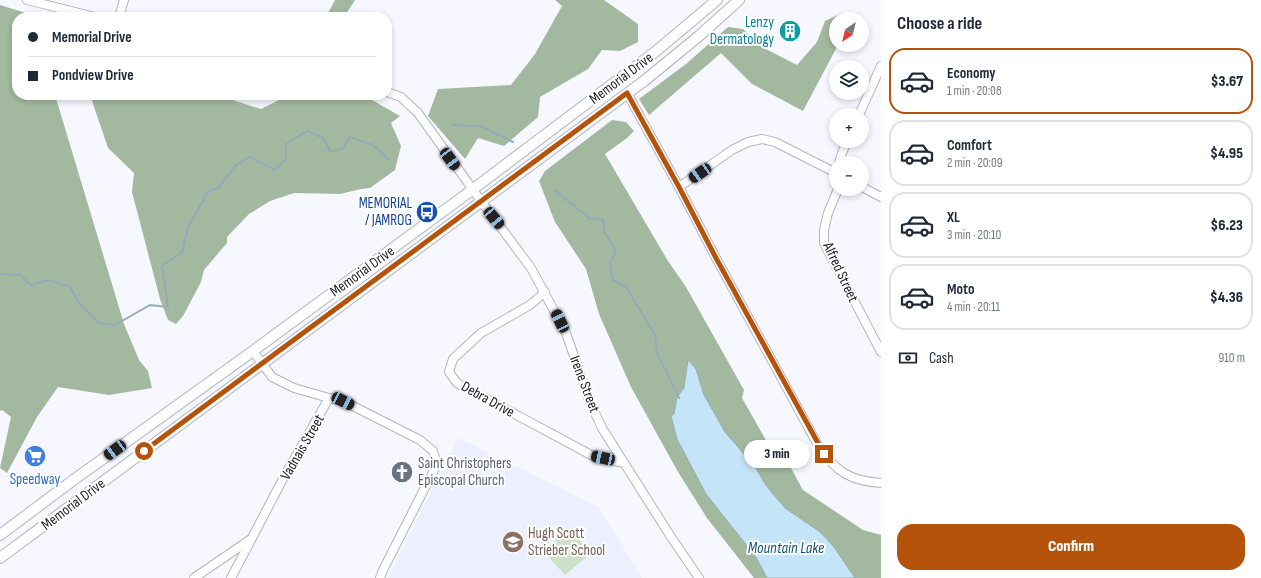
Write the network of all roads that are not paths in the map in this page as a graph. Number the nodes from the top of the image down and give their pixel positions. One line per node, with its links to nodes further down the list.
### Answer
1 (27, 0): 5 (street)
2 (124, 0): 6 (street)
3 (718, 0): 13 (main road, Memorial Drive)
4 (739, 0): 8 (main road, Memorial Drive)
5 (75, 12)
6 (120, 12)
7 (881, 66): 10 (street)
8 (627, 93): 12 (street); 17 (main road, Memorial Drive)
9 (392, 94): 13 (street, Irene Street)
10 (862, 108)
11 (829, 169): 12 (street)
12 (679, 187): 24 (street)
13 (472, 190): 17 (street, Irene Street); 19 (main road, Memorial Drive)
14 (869, 191): 16 (street)
15 (835, 196): 20 (street, Alfred Street)
16 (881, 197)
17 (480, 202): 18 (street, Irene Street); 21 (main road, Memorial Drive)
18 (546, 292): 23 (street, Irene Street); 23 (street, Debra Drive)
19 (253, 351): 21 (street, Vadnais Street); 25 (main road, Memorial Drive)
20 (881, 352)
21 (262, 363): 22 (street, Vadnais Street); 27 (main road, Memorial Drive)
22 (329, 398): 26 (street, Vadnais Street); 30 (street)
23 (624, 463): 31 (street, Irene Street)
24 (881, 483)
25 (0, 535)
26 (252, 538): 28 (street); 29 (street, Vadnais Street)
27 (0, 558)
28 (194, 578)
29 (231, 578)
30 (380, 578)
31 (699, 578)

